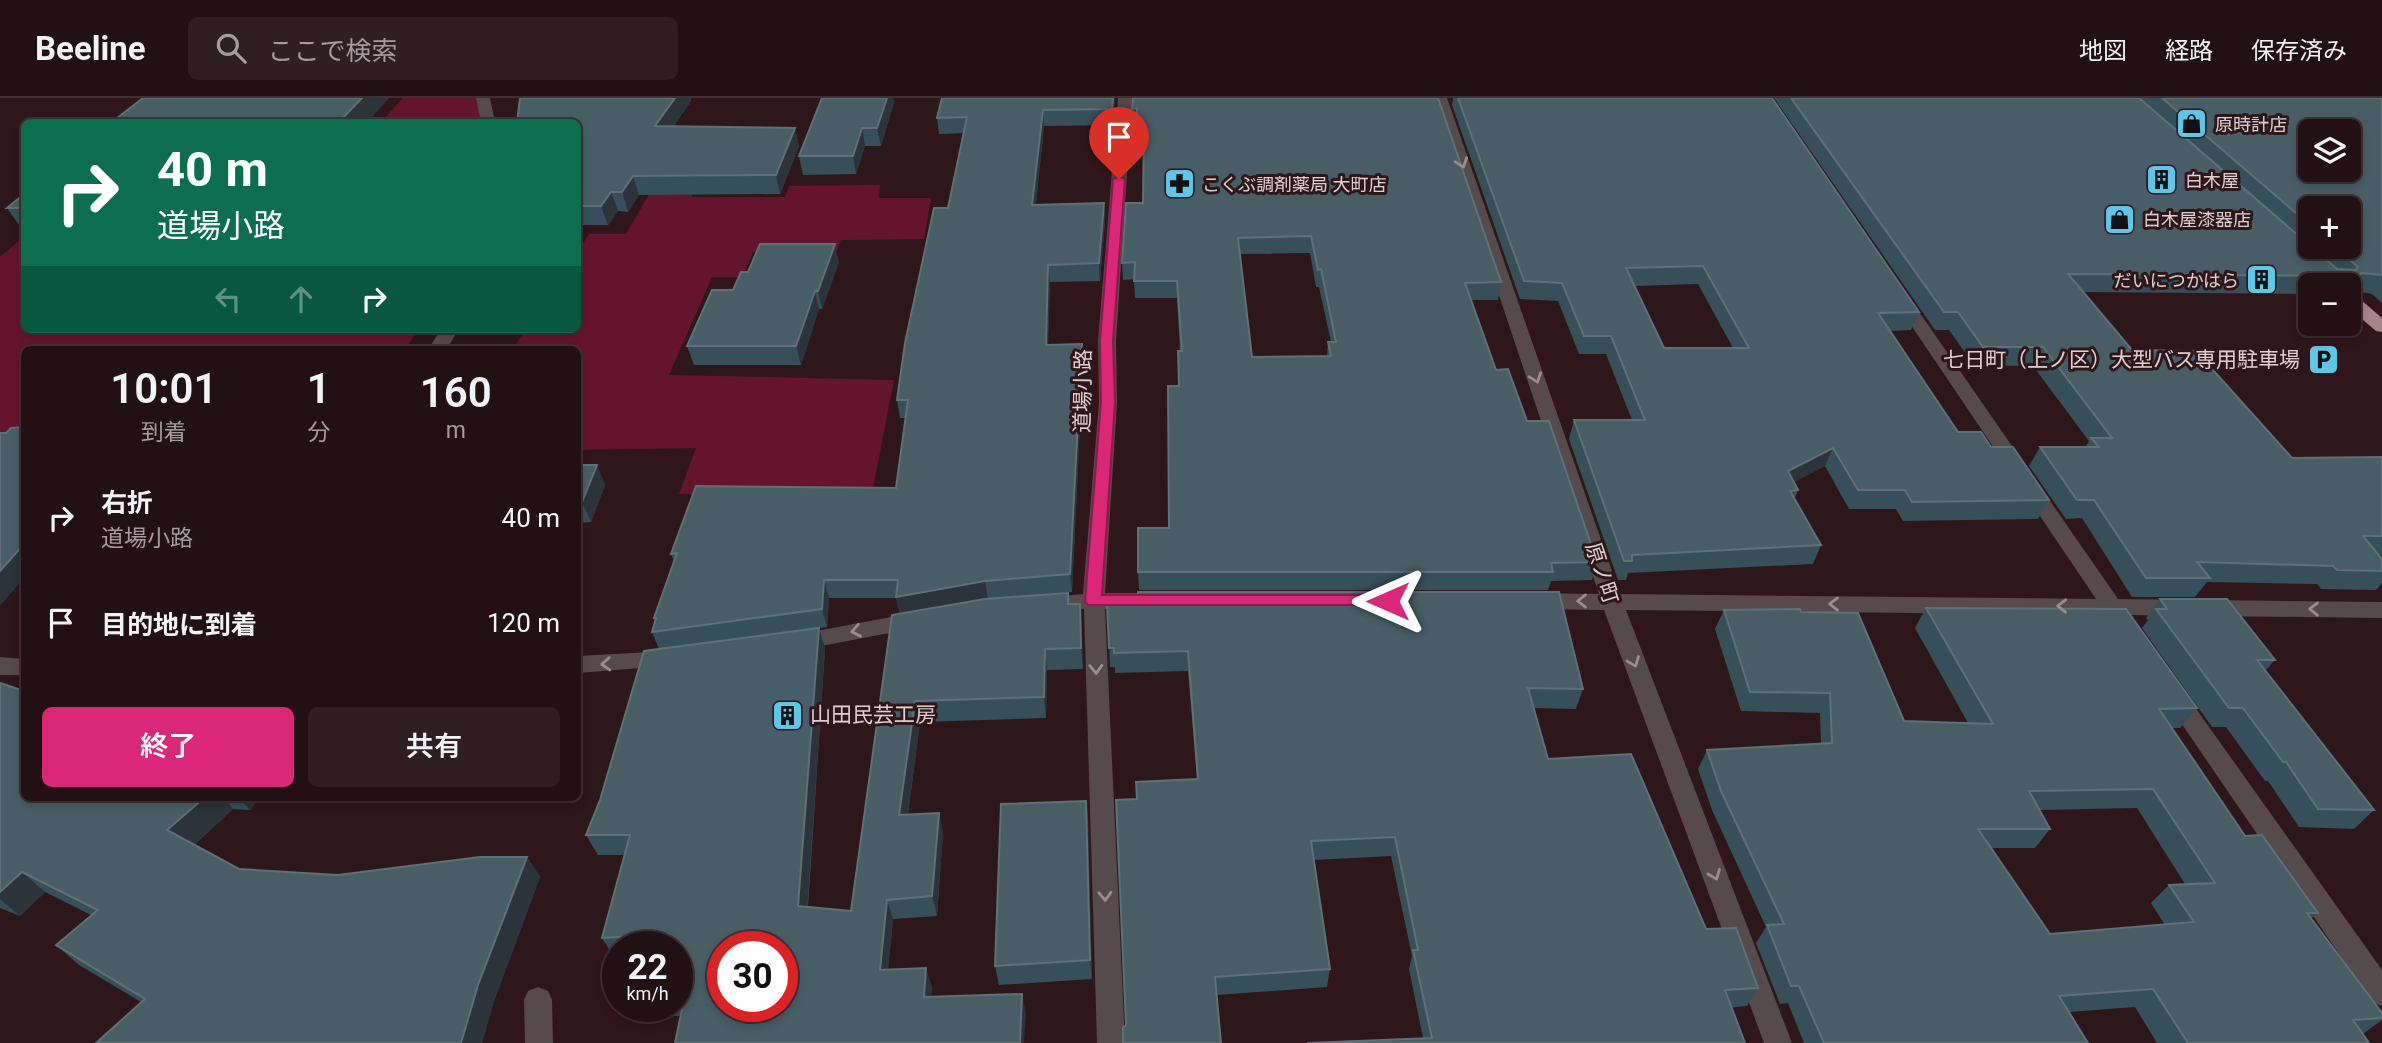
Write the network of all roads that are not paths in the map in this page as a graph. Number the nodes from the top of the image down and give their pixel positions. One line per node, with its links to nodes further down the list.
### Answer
1 (483, 98): 4 (street)
2 (1125, 98): 8 (street, 道場小路)
3 (1440, 98): 11 (street, 原ノ町, one-way to 11)
4 (487, 119)
5 (1891, 283): 12 (street)
6 (2361, 309): 7 (highway)
7 (2382, 327)
8 (1094, 601): 9 (street); 13 (street); 26 (street, 道場小路, one-way to 26)
9 (1188, 601)
10 (1507, 601): 11 (street, one-way to 10)
11 (1612, 601): 12 (street, one-way to 11); 27 (street, 原ノ町, one-way to 27)
12 (2112, 607): 14 (street, one-way to 12); 16 (street)
13 (1015, 608)
14 (2382, 610)
15 (938, 617): 17 (street, one-way to 17)
16 (2126, 626)
17 (772, 646)
18 (694, 656): 19 (street, one-way to 19)
19 (581, 665)
20 (0, 666): 21 (street)
21 (21, 667)
22 (2164, 681): 23 (street)
23 (2382, 993)
24 (538, 1000): 25 (street)
25 (539, 1043)
26 (1111, 1043)
27 (1778, 1043)

